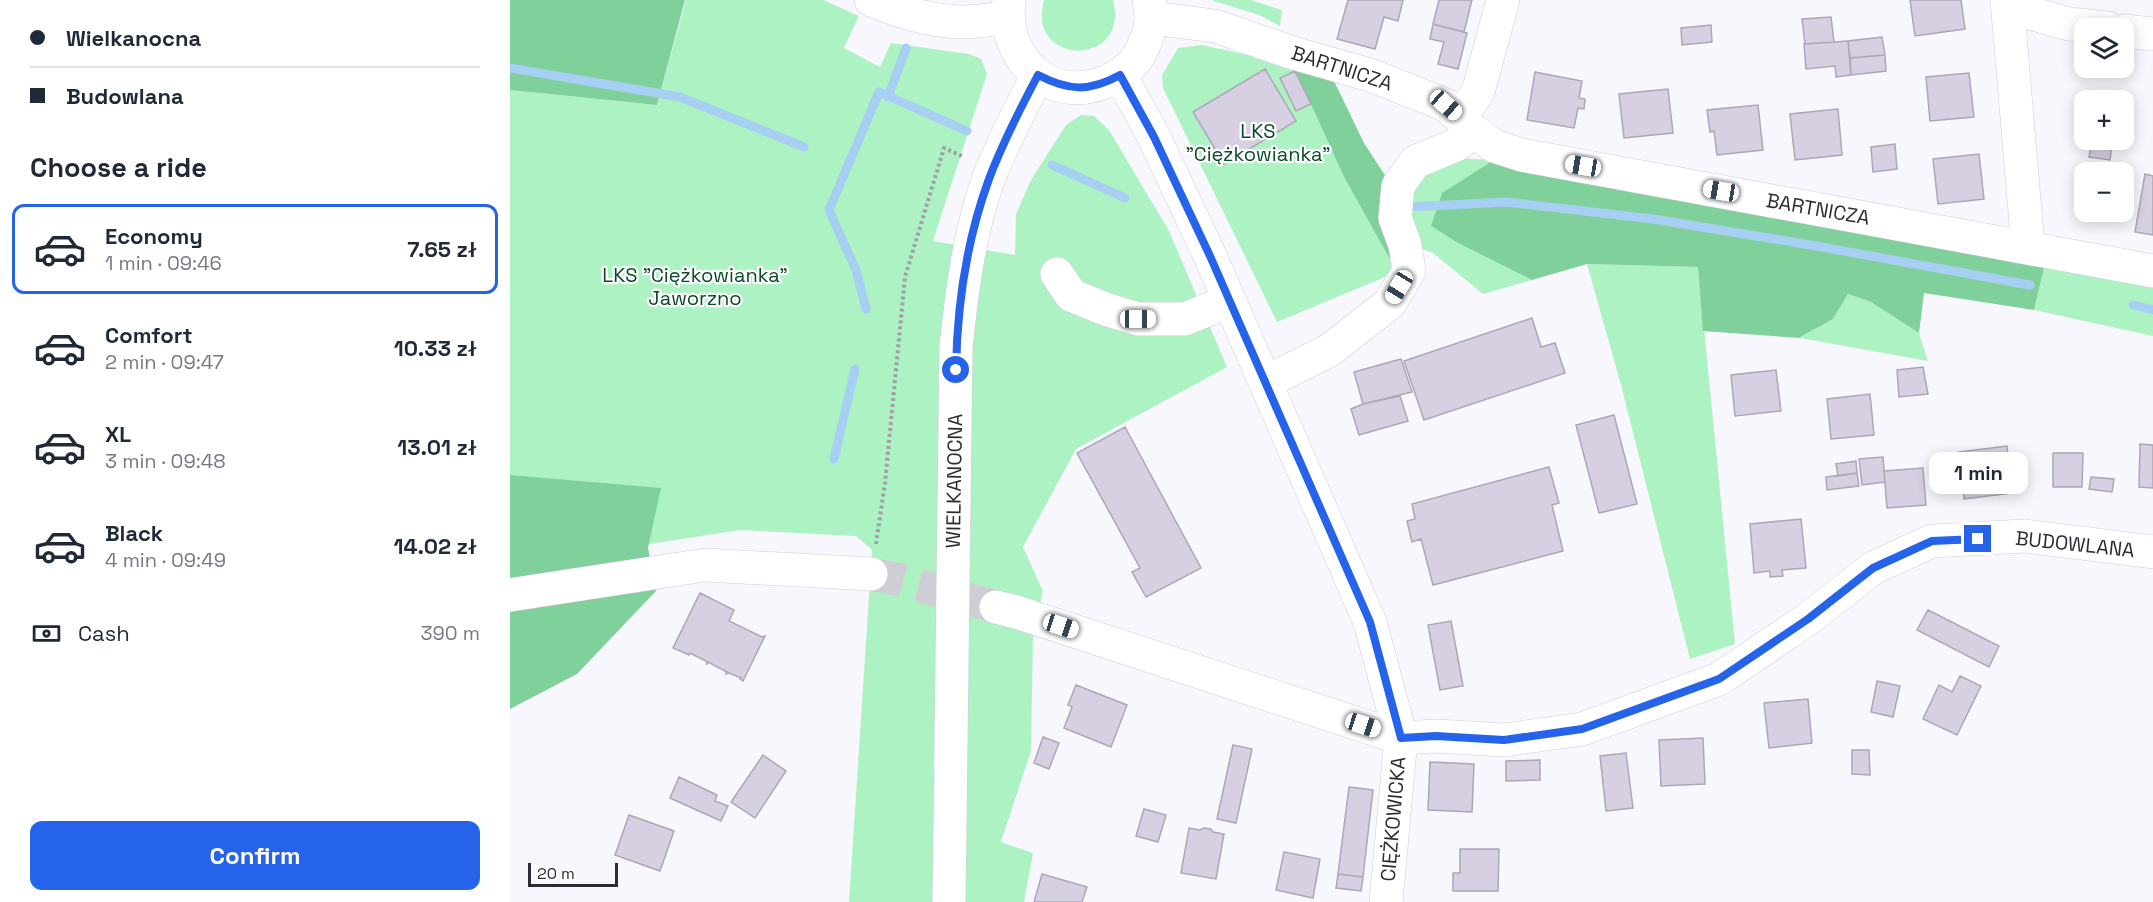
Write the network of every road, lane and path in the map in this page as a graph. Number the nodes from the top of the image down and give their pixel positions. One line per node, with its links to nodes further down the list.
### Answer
1 (871, 0): 4 (street)
2 (1503, 0): 11 (street)
3 (2008, 3): 6 (street); 13 (street)
4 (1008, 9): 9 (street)
5 (1151, 9): 10 (street); 11 (street, BARTNICZA)
6 (2074, 25)
7 (2134, 32): 8 (street)
8 (2153, 34)
9 (1038, 75): 10 (street); 23 (street, WIELKANOCNA)
10 (1120, 75): 16 (street, CIĘŻKOWICKA)
11 (1467, 124): 13 (street, BARTNICZA); 17 (street)
12 (967, 159): 19 (path)
13 (2028, 247): 14 (street, BARTNICZA)
14 (2153, 271)
15 (1057, 274): 16 (street)
16 (1229, 301): 17 (street, CIĘŻKOWICKA)
17 (1266, 382): 22 (street, CIĘŻKOWICKA)
18 (2153, 552): 22 (street, BUDOWLANA)
19 (871, 574): 20 (street)
20 (510, 595)
21 (996, 607): 22 (street)
22 (1401, 738): 24 (street, CIĘŻKOWICKA)
23 (949, 902)
24 (1386, 902)

